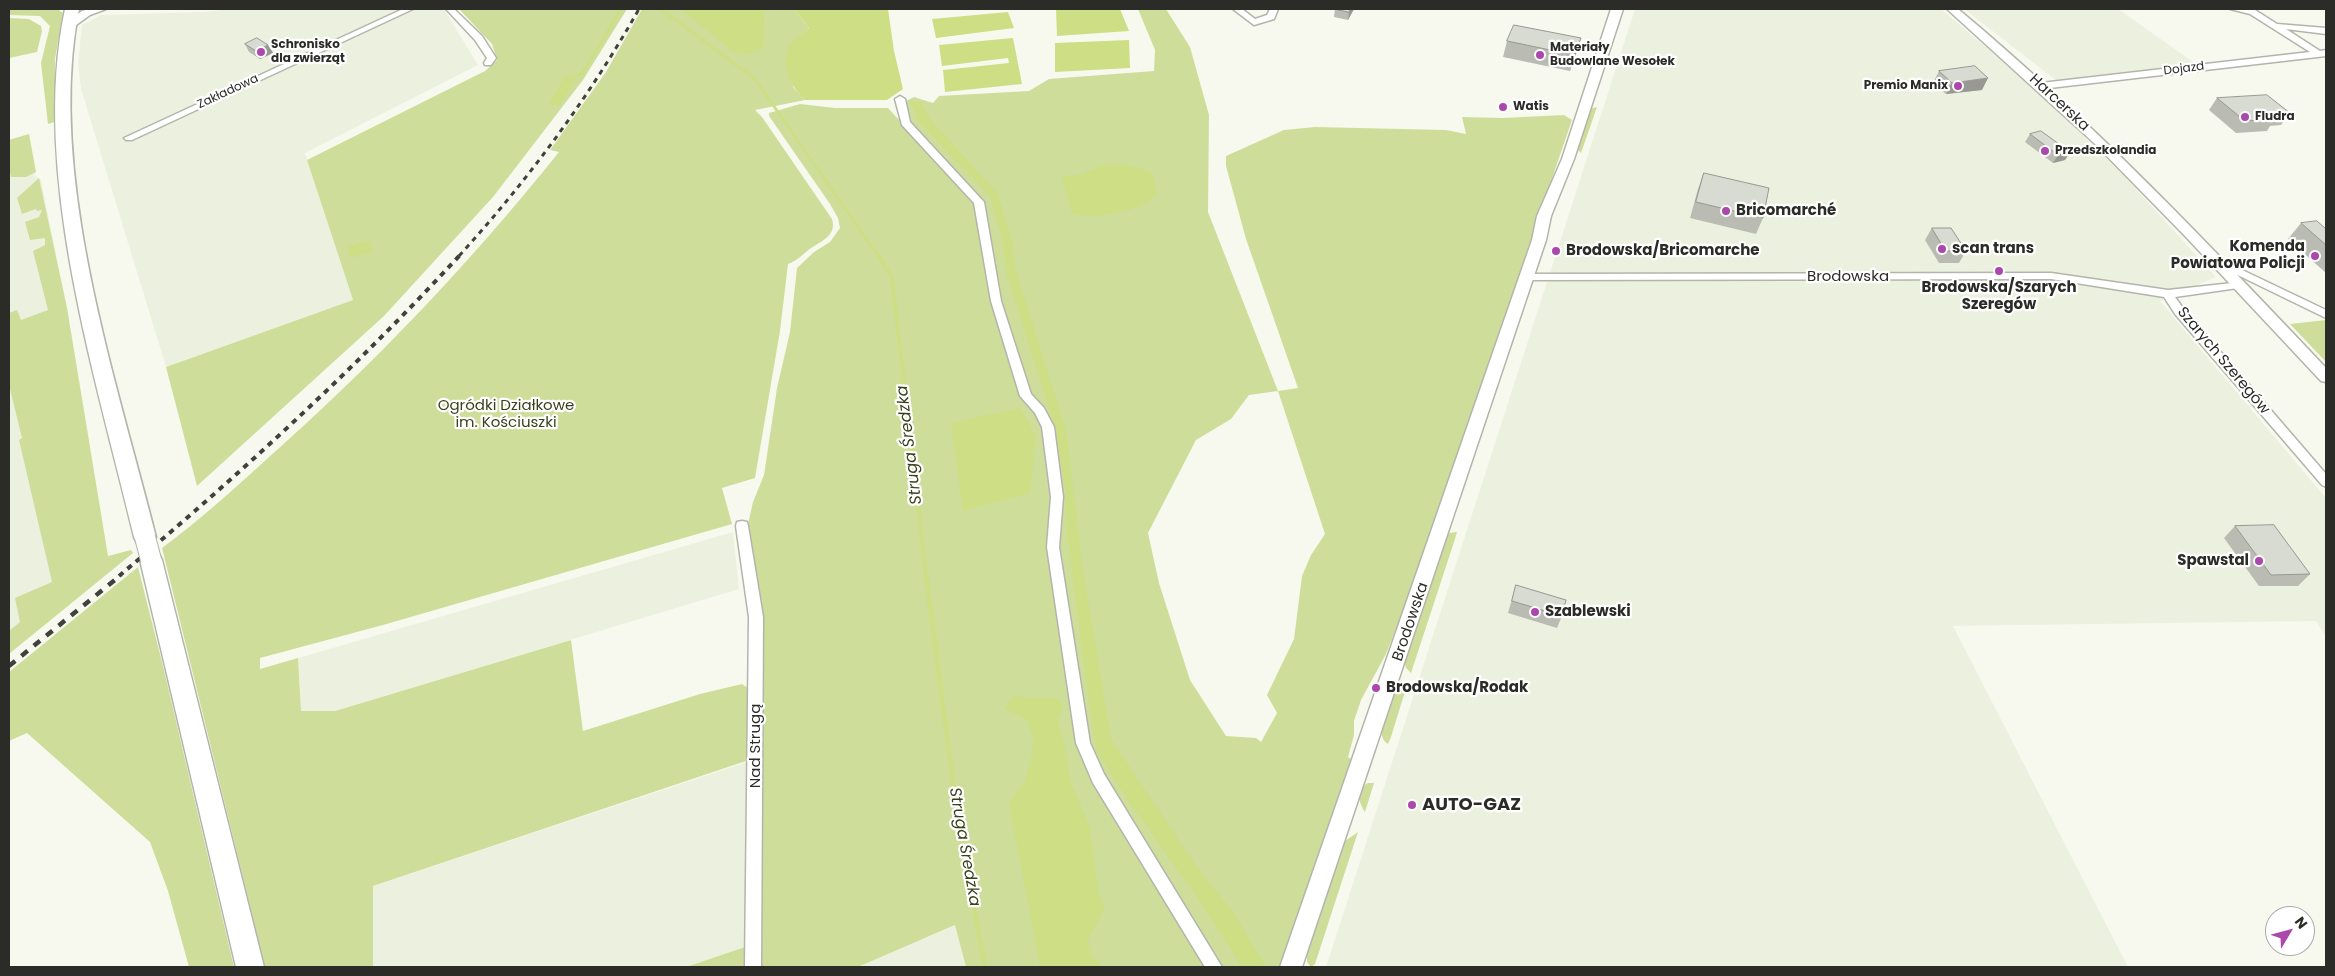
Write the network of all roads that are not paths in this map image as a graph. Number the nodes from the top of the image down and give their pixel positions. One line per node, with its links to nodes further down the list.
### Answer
1 (100, 9): 9 (street)
2 (409, 9): 16 (street, Zakładowa)
3 (450, 9): 13 (street)
4 (1237, 9): 5 (street)
5 (1274, 9)
6 (1617, 9): 18 (street, Brodowska)
7 (1952, 9): 14 (street, Harcerska)
8 (2234, 9): 10 (street)
9 (70, 17): 25 (highway, bridge)
10 (2274, 26): 11 (street); 12 (street)
11 (2326, 32)
12 (2323, 53): 14 (street, Dojazd)
13 (488, 63)
14 (2041, 86): 17 (street, Harcerska)
15 (900, 99): 27 (street)
16 (129, 138)
17 (2217, 261): 19 (street, Harcerska); 21 (street)
18 (1527, 277): 20 (street, Brodowska); 28 (street, Brodowska)
19 (2238, 284): 20 (street, Szarych Szeregów); 22 (street, Harcerska)
20 (2168, 294): 23 (street, Szarych Szeregów)
21 (2326, 314)
22 (2326, 377)
23 (2326, 482)
24 (742, 526): 26 (street, Nad Strugą)
25 (250, 967)
26 (753, 967)
27 (1214, 967)
28 (1291, 967)

